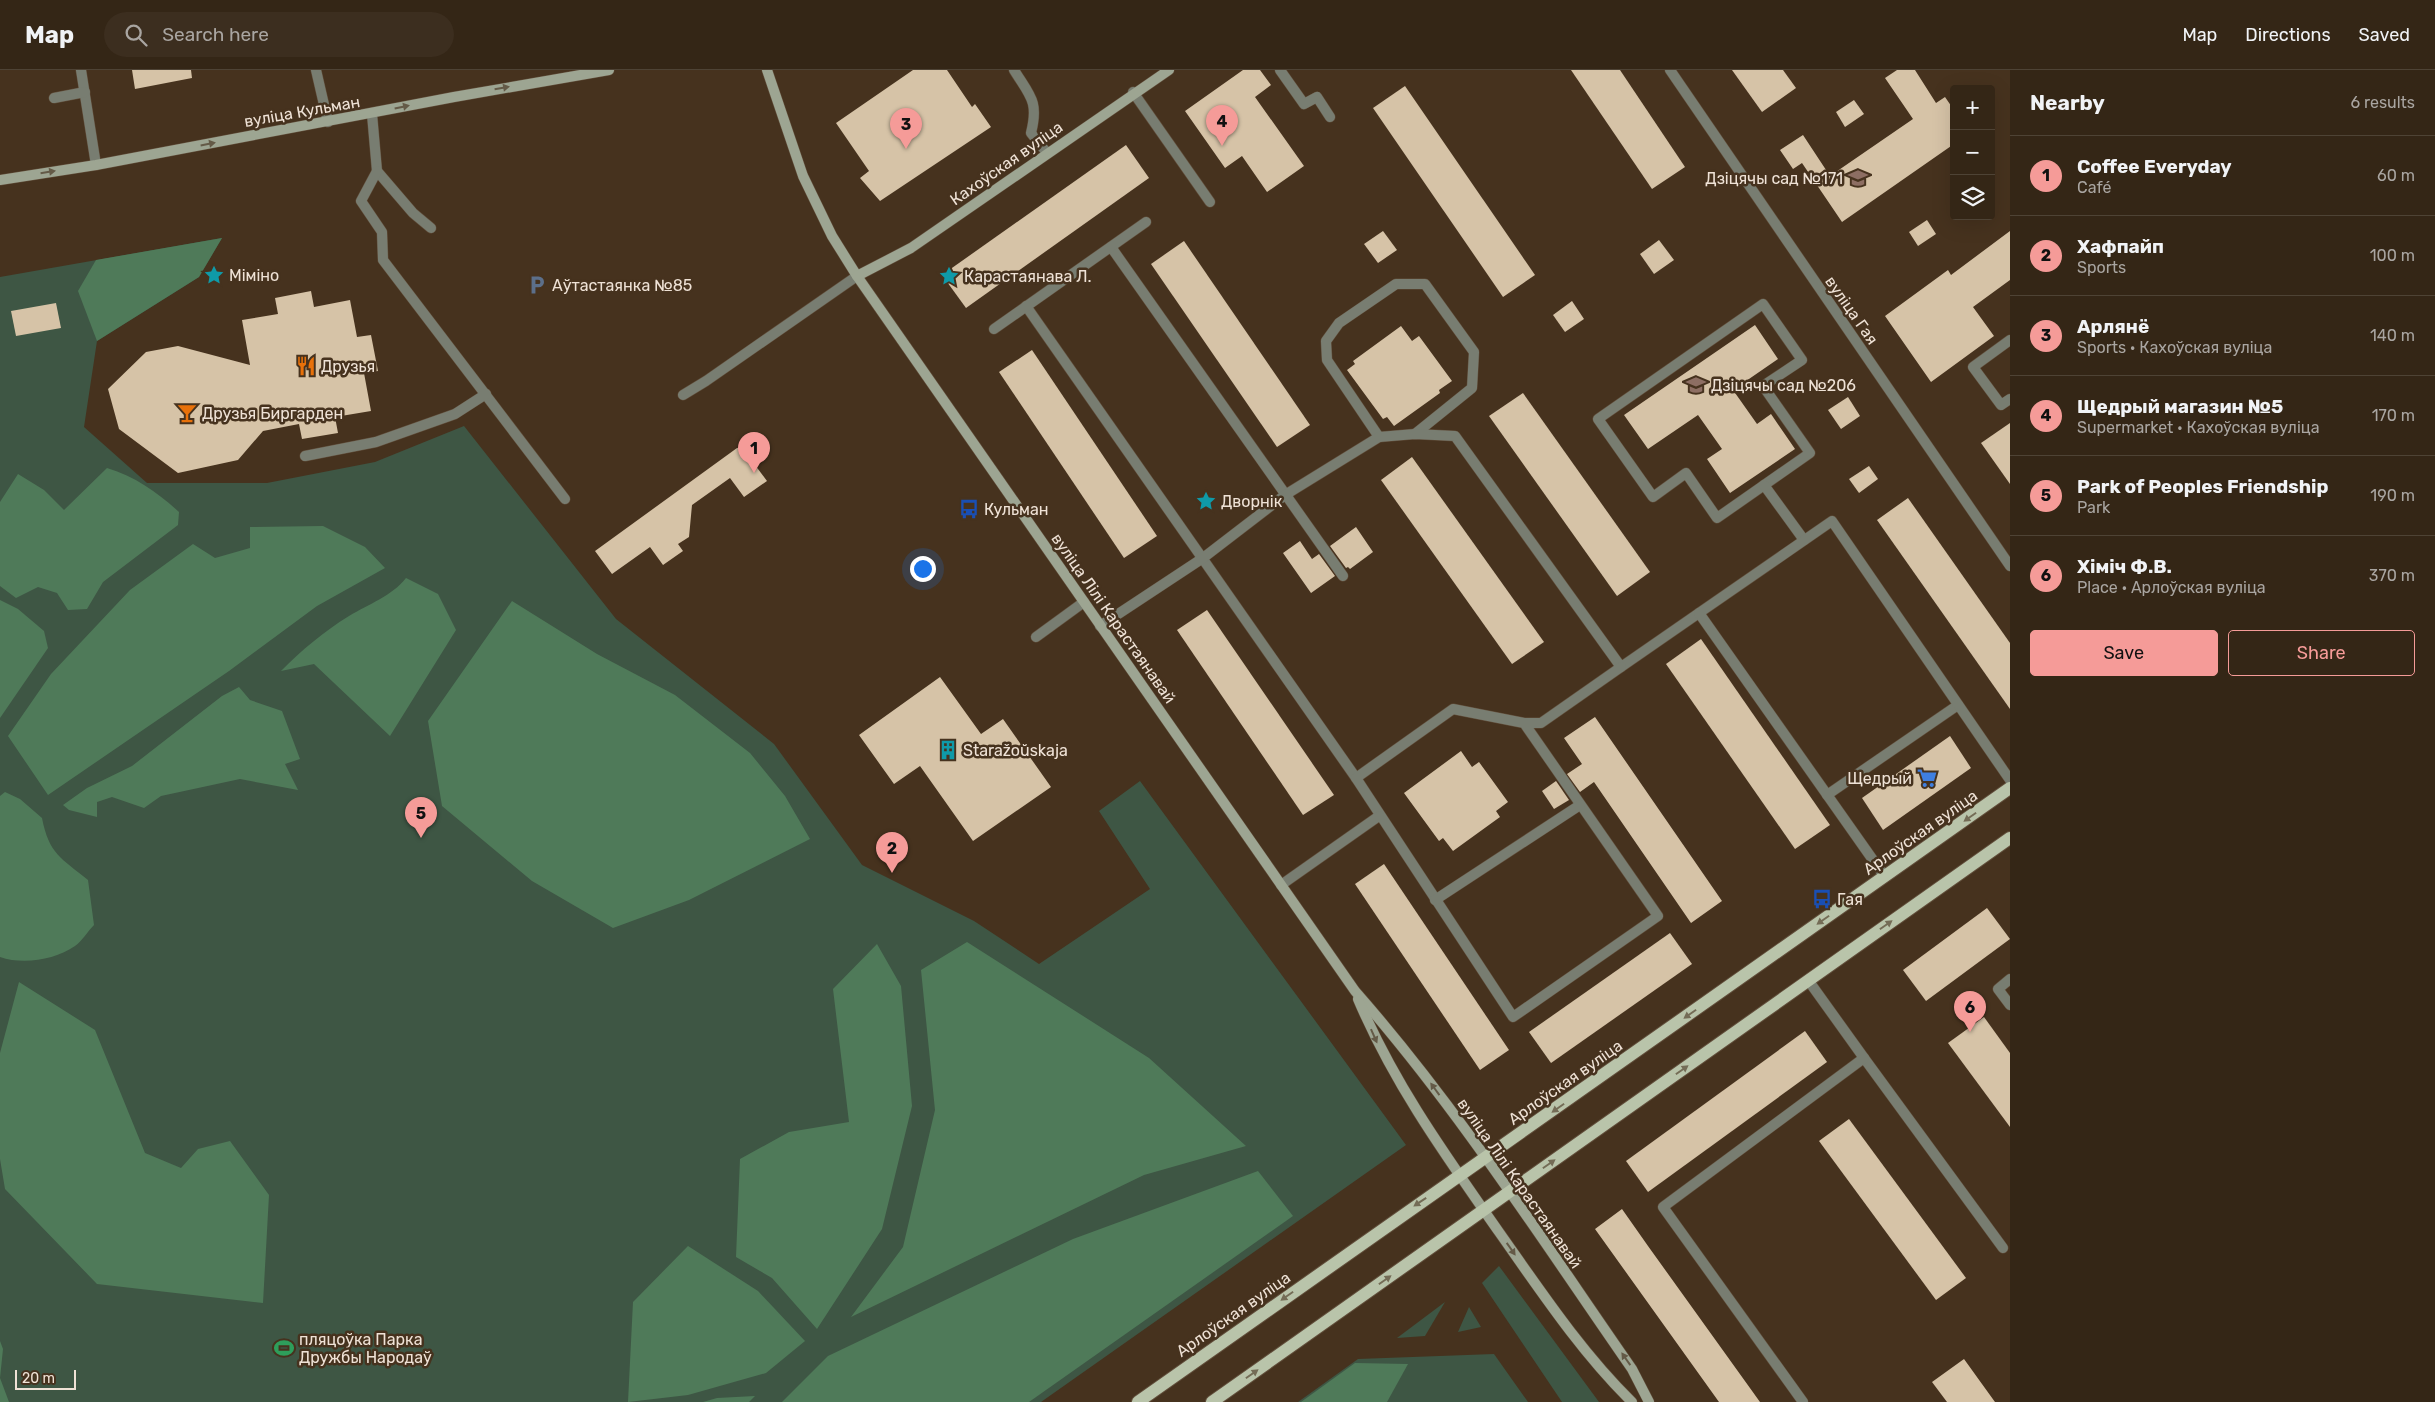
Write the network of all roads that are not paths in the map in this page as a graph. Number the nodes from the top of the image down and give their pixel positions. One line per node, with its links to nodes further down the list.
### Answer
1 (82, 70): 10 (street)
2 (316, 70): 15 (street)
3 (609, 70): 9 (main road, вуліца Кульман)
4 (767, 70): 24 (main road, вуліца Лілі Карастаянавай)
5 (1014, 70): 16 (street)
6 (1169, 70): 11 (main road, Кахоўская вуліца)
7 (1280, 70): 14 (street)
8 (1670, 70): 39 (street, вуліца Гая)
9 (572, 73): 13 (main road, вуліца Кульман, one-way to 9)
10 (85, 92): 12 (street); 17 (street)
11 (1133, 92): 16 (main road, Кахоўская вуліца); 20 (street)
12 (54, 98)
13 (372, 114): 15 (main road, вуліца Кульман); 18 (street)
14 (1330, 117)
15 (328, 122): 17 (main road, вуліца Кульман, one-way to 15)
16 (1047, 152): 24 (main road, Кахоўская вуліца)
17 (96, 165): 19 (main road, вуліца Кульман, one-way to 17)
18 (377, 171): 22 (street); 28 (street)
19 (0, 180)
20 (1210, 202)
21 (1146, 222): 23 (street)
22 (431, 228)
23 (1111, 247): 25 (street); 35 (street)
24 (857, 276): 29 (street); 41 (main road, вуліца Лілі Карастаянавай)
25 (1026, 306): 26 (street); 38 (street)
26 (994, 329)
27 (2010, 340): 30 (street)
28 (486, 394): 33 (street); 36 (street)
29 (683, 395)
30 (2010, 399)
31 (1415, 434): 32 (street); 32 (street); 45 (street)
32 (1379, 437): 35 (street)
33 (305, 456)
34 (1764, 485): 34 (street); 37 (street)
35 (1286, 495): 38 (street); 40 (street)
36 (565, 499)
37 (1804, 540): 42 (street); 46 (street)
38 (1203, 558): 43 (street); 48 (street)
39 (2010, 566)
40 (1342, 576)
41 (1084, 602): 43 (main road, вуліца Лілі Карастаянавай); 44 (street)
42 (1699, 614): 45 (street); 51 (street)
43 (1100, 626): 56 (main road, вуліца Лілі Карастаянавай)
44 (1036, 637)
45 (1621, 667): 47 (street)
46 (1958, 704): 49 (street); 51 (street)
47 (1524, 724): 48 (street); 52 (street)
48 (1356, 778): 53 (street)
49 (2010, 780)
50 (2010, 788): 55 (main road, Арлоўская вуліца, one-way to 55)
51 (1827, 795): 55 (street)
52 (1580, 805): 57 (street); 57 (street)
53 (1379, 816): 56 (street); 57 (street)
54 (2010, 838): 59 (main road, one-way to 54)
55 (1885, 877): 63 (main road, Арлоўская вуліца, one-way to 63)
56 (1281, 885): 60 (main road, вуліца Лілі Карастаянавай)
57 (1435, 900)
58 (2010, 979): 61 (street)
59 (1808, 980): 62 (street); 65 (main road, one-way to 59)
60 (1355, 991): 63 (main road, вуліца Лілі Карастаянавай, one-way to 60); 64 (main road, вуліца Лілі Карастаянавай, one-way to 64)
61 (2010, 1005)
62 (1864, 1058): 67 (street); 72 (street)
63 (1485, 1156): 64 (main road, Арлоўская вуліца); 65 (main road, вуліца Лілі Карастаянавай)
64 (1460, 1175): 66 (main road, вуліца Лілі Карастаянавай); 68 (main road, Арлоўская вуліца, one-way to 68)
65 (1509, 1192): 66 (main road); 71 (main road, вуліца Лілі Карастаянавай, one-way to 65)
66 (1484, 1209): 69 (main road, one-way to 66); 70 (main road, вуліца Лілі Карастаянавай, one-way to 70)
67 (2003, 1248)
68 (1138, 1402)
69 (1212, 1402)
70 (1632, 1402)
71 (1649, 1402)
72 (1803, 1402)

